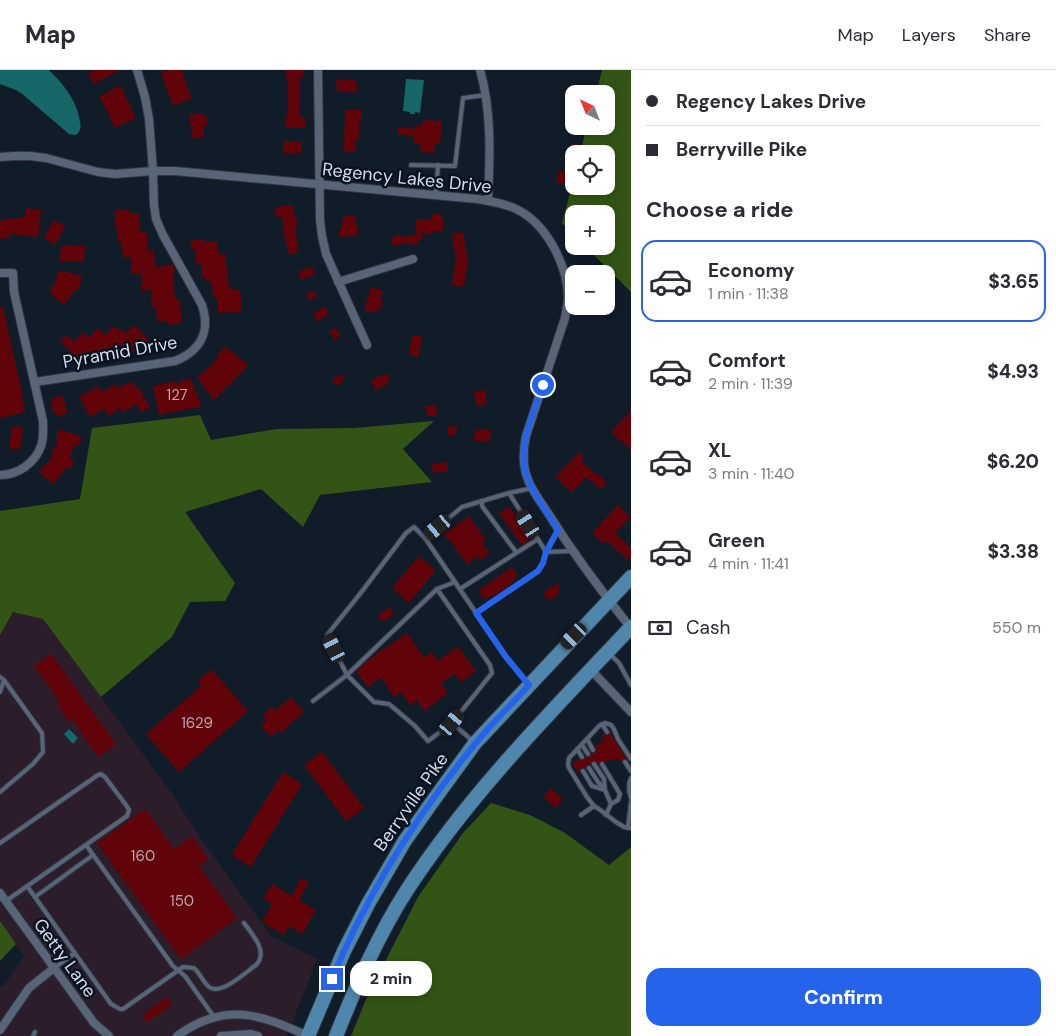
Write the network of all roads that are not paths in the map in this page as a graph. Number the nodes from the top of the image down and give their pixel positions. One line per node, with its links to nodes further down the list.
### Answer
1 (137, 70): 8 (street, Pyramid Drive)
2 (318, 70): 9 (street)
3 (480, 70): 4 (street)
4 (486, 95): 7 (lane); 11 (street)
5 (0, 157): 8 (street, Regency Lakes Drive)
6 (411, 165): 7 (lane)
7 (438, 165): 10 (lane)
8 (153, 171): 9 (street, Regency Lakes Drive); 16 (street, Pyramid Drive)
9 (320, 184): 10 (street, Regency Lakes Drive); 14 (street)
10 (436, 195): 11 (street, Regency Lakes Drive)
11 (488, 201): 18 (street, Regency Lakes Drive)
12 (413, 259): 14 (street)
13 (0, 273): 16 (street)
14 (338, 282): 15 (street)
15 (367, 345)
16 (35, 382): 17 (street)
17 (0, 475)
18 (533, 488): 19 (lane); 21 (street, Regency Lakes Drive)
19 (509, 493): 20 (lane); 23 (lane)
20 (482, 501): 22 (lane); 25 (lane)
21 (558, 530): 24 (street, Regency Lakes Drive); 26 (lane)
22 (425, 538): 28 (lane); 36 (lane)
23 (538, 539): 25 (lane); 26 (lane)
24 (574, 551): 26 (lane); 31 (street, Regency Lakes Drive)
25 (516, 552): 30 (lane)
26 (546, 552): 32 (lane)
27 (631, 577): 31 (highway, Berryville Pike)
28 (455, 582): 29 (lane); 30 (lane)
29 (437, 589): 36 (lane); 43 (lane)
30 (460, 589): 32 (lane)
31 (608, 600): 33 (street, Regency Lakes Drive); 38 (highway, Berryville Pike)
32 (476, 613): 38 (lane)
33 (631, 628): 34 (highway)
34 (607, 652): 35 (highway); 39 (lane)
35 (591, 670): 42 (street); 90 (highway)
36 (347, 675): 41 (lane); 43 (lane)
37 (2, 678): 40 (lane); 64 (lane)
38 (529, 685): 47 (highway, Berryville Pike)
39 (631, 685)
40 (0, 692)
41 (313, 701)
42 (631, 712)
43 (452, 723): 47 (lane)
44 (602, 724): 45 (lane); 46 (lane); 54 (lane)
45 (607, 732)
46 (587, 739): 48 (lane); 50 (lane)
47 (475, 743): 89 (highway, Berryville Pike)
48 (582, 745): 49 (lane); 52 (lane)
49 (577, 749): 51 (lane); 53 (lane)
50 (593, 750)
51 (573, 754): 55 (lane); 67 (lane)
52 (588, 754)
53 (582, 757)
54 (631, 759)
55 (577, 760)
56 (625, 762): 61 (lane)
57 (594, 764): 63 (lane)
58 (602, 764): 66 (lane)
59 (589, 768): 63 (lane)
60 (583, 771): 63 (lane)
61 (631, 772)
62 (631, 778): 65 (lane)
63 (606, 790): 66 (lane)
64 (0, 792)
65 (631, 800): 68 (lane)
66 (611, 804): 70 (lane)
67 (594, 806): 69 (lane); 70 (lane)
68 (631, 812): 71 (lane)
69 (581, 815)
70 (606, 815): 71 (lane)
71 (630, 828)
72 (0, 843): 73 (lane)
73 (86, 845): 74 (lane); 75 (lane)
74 (93, 854): 77 (lane); 82 (lane)
75 (27, 886): 77 (lane); 78 (lane)
76 (0, 893): 78 (street, Getty Lane)
77 (35, 897): 80 (lane)
78 (6, 901): 81 (street, Getty Lane)
79 (244, 923): 82 (lane)
80 (76, 953): 81 (lane); 82 (lane)
81 (54, 968): 84 (street); 85 (street, Getty Lane)
82 (178, 970): 83 (lane)
83 (214, 1017): 86 (street); 89 (street)
84 (0, 1030)
85 (110, 1036)
86 (177, 1036)
87 (221, 1036): 88 (street)
88 (258, 1036)
89 (308, 1036)
90 (336, 1036)

